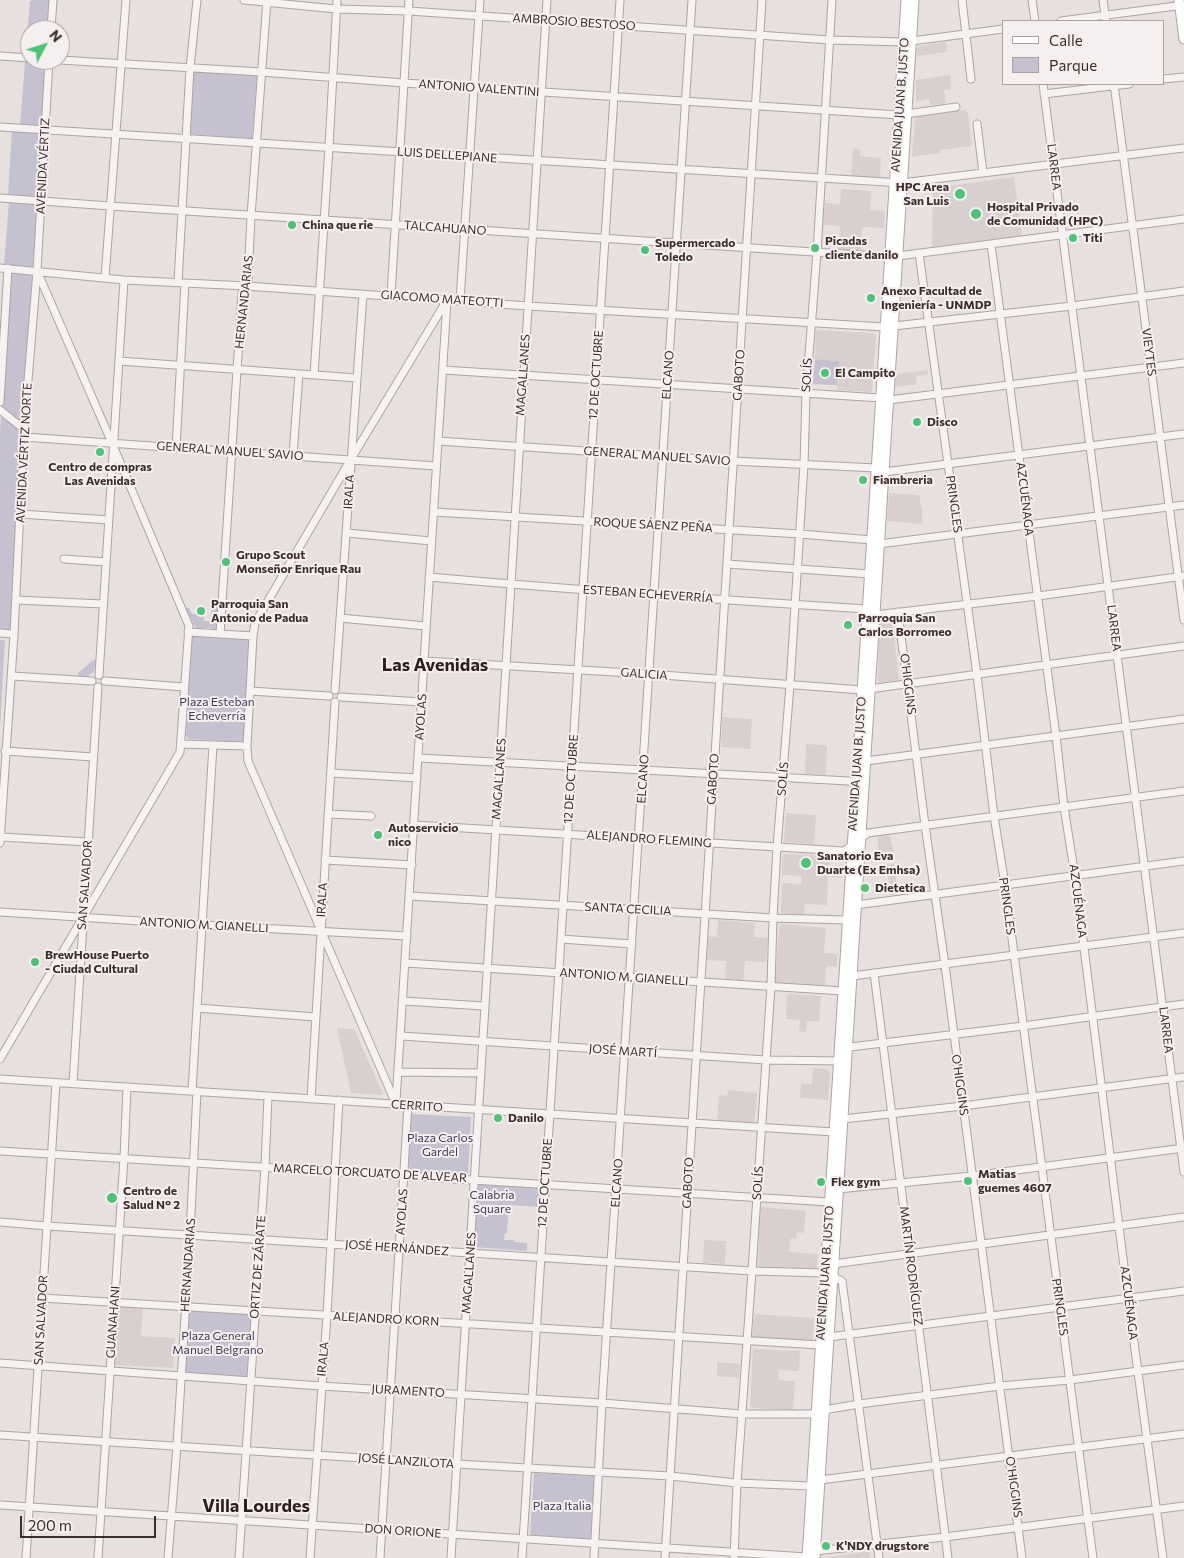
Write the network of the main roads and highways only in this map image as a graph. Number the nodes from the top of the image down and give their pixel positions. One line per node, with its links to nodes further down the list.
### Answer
1 (906, 0): 5 (main road, AVENIDA JUAN B. JUSTO)
2 (914, 0): 5 (main road, AVENIDA JUAN B. JUSTO)
3 (1181, 4): 4 (main road)
4 (1184, 39)
5 (908, 41): 6 (main road, AVENIDA JUAN B. JUSTO)
6 (876, 542): 7 (main road, AVENIDA JUAN B. JUSTO); 7 (main road, AVENIDA JUAN B. JUSTO)
7 (871, 612): 8 (main road, AVENIDA JUAN B. JUSTO)
8 (866, 689): 9 (main road, AVENIDA JUAN B. JUSTO); 9 (main road, AVENIDA JUAN B. JUSTO)
9 (843, 1048): 10 (main road, AVENIDA JUAN B. JUSTO)
10 (842, 1061): 11 (main road, AVENIDA JUAN B. JUSTO); 11 (main road, AVENIDA JUAN B. JUSTO)
11 (829, 1274): 12 (main road, AVENIDA JUAN B. JUSTO); 12 (main road, AVENIDA JUAN B. JUSTO)
12 (820, 1412): 13 (main road, AVENIDA JUAN B. JUSTO); 13 (main road, AVENIDA JUAN B. JUSTO)
13 (811, 1556)

